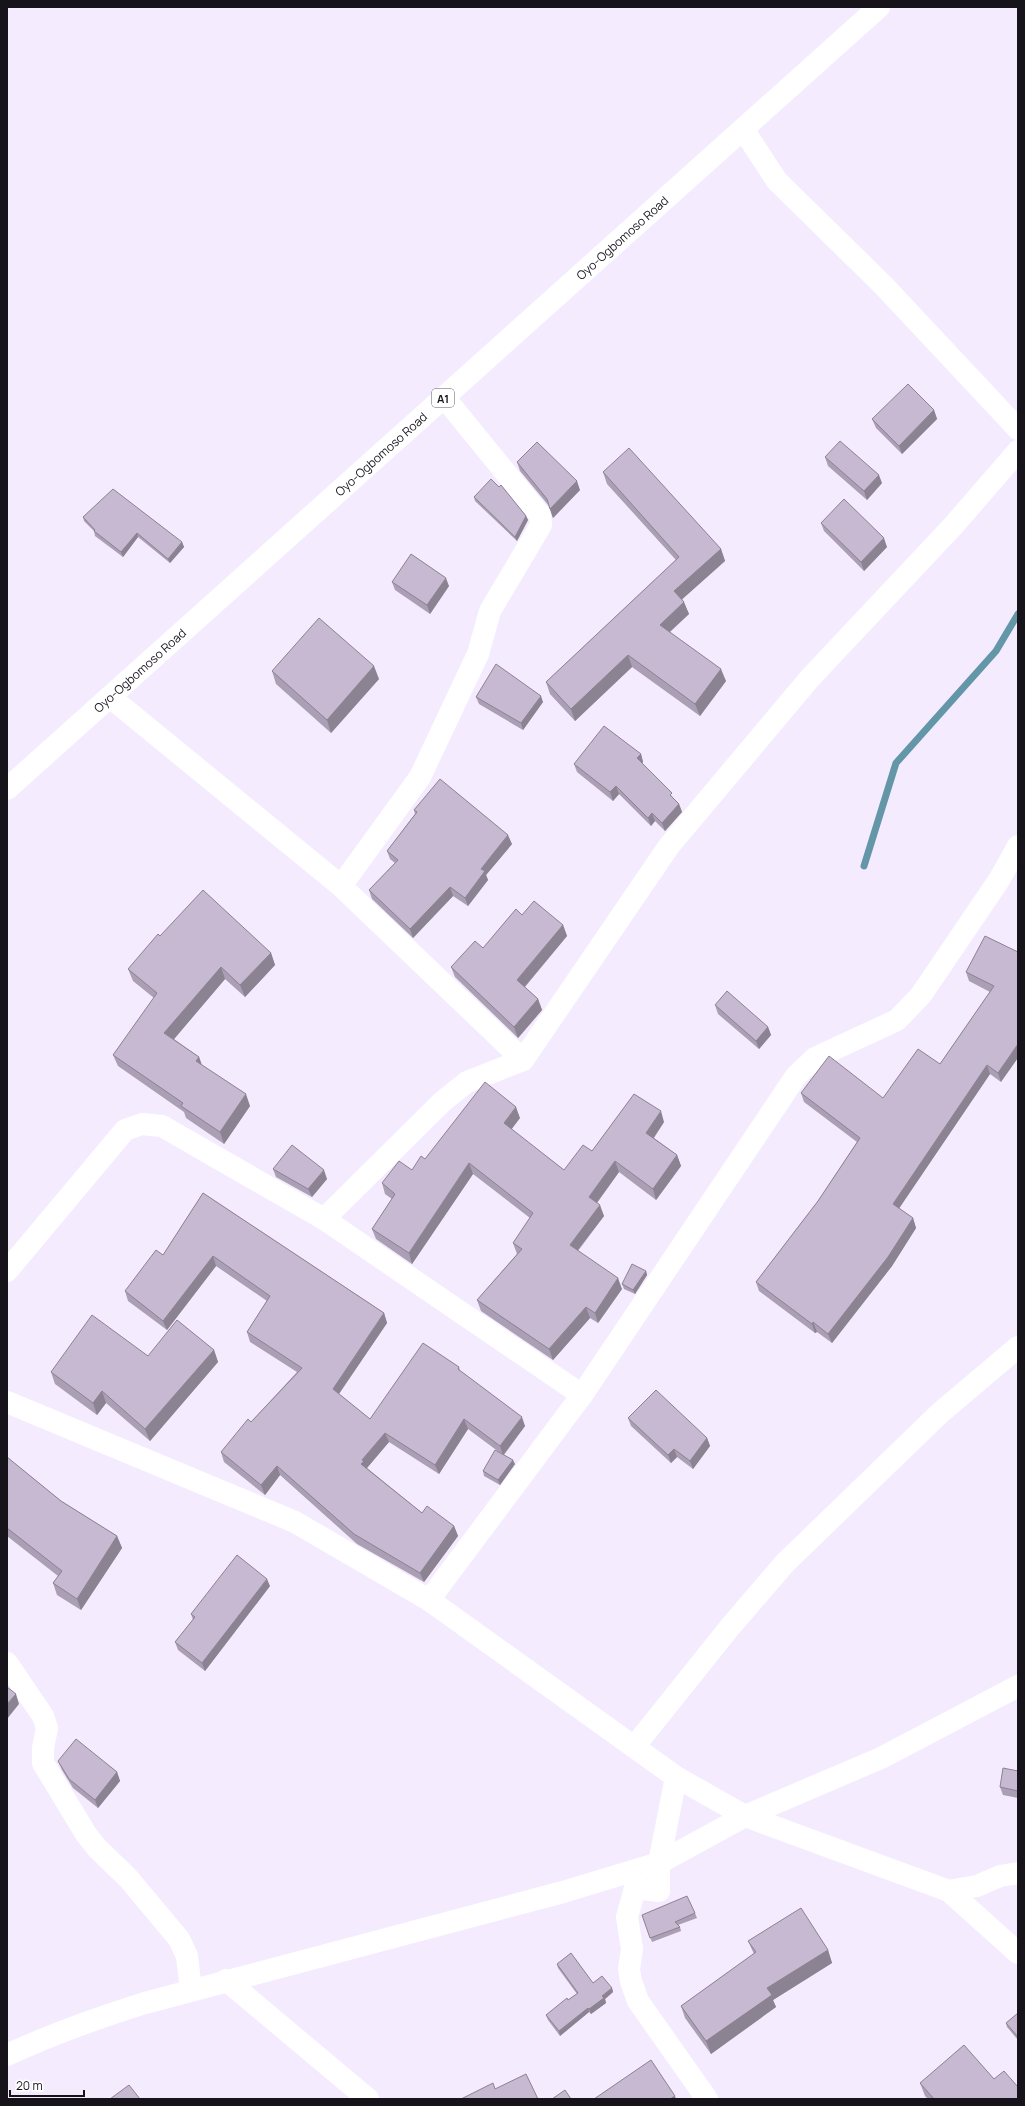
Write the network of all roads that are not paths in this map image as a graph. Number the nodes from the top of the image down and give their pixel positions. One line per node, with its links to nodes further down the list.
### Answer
1 (879, 7): 2 (main road, Oyo-Ogbomoso Road / A1)
2 (743, 129): 3 (main road, Oyo-Ogbomoso Road / A1); 4 (main road)
3 (444, 397): 6 (main road, Oyo-Ogbomoso Road / A1); 9 (main road)
4 (1018, 429)
5 (1018, 451): 10 (main road)
6 (110, 697): 7 (main road, Oyo-Ogbomoso Road / A1); 9 (main road)
7 (7, 789)
8 (1018, 846): 14 (main road)
9 (341, 886): 10 (main road)
10 (523, 1060): 11 (main road)
11 (324, 1219): 12 (main road); 14 (main road)
12 (7, 1272)
13 (1018, 1347): 19 (main road)
14 (582, 1395): 16 (main road)
15 (7, 1402): 16 (main road)
16 (429, 1600): 19 (main road)
17 (7, 1663): 27 (main road)
18 (1018, 1686): 21 (main road)
19 (634, 1747): 20 (main road)
20 (676, 1777): 21 (main road); 22 (main road)
21 (745, 1816): 22 (main road); 24 (main road)
22 (659, 1863): 26 (main road); 30 (main road)
23 (1018, 1872): 24 (main road)
24 (949, 1891): 25 (main road)
25 (1018, 1953)
26 (226, 1980): 27 (main road); 29 (main road)
27 (191, 1990): 28 (main road)
28 (7, 2055)
29 (368, 2099)
30 (707, 2099)

